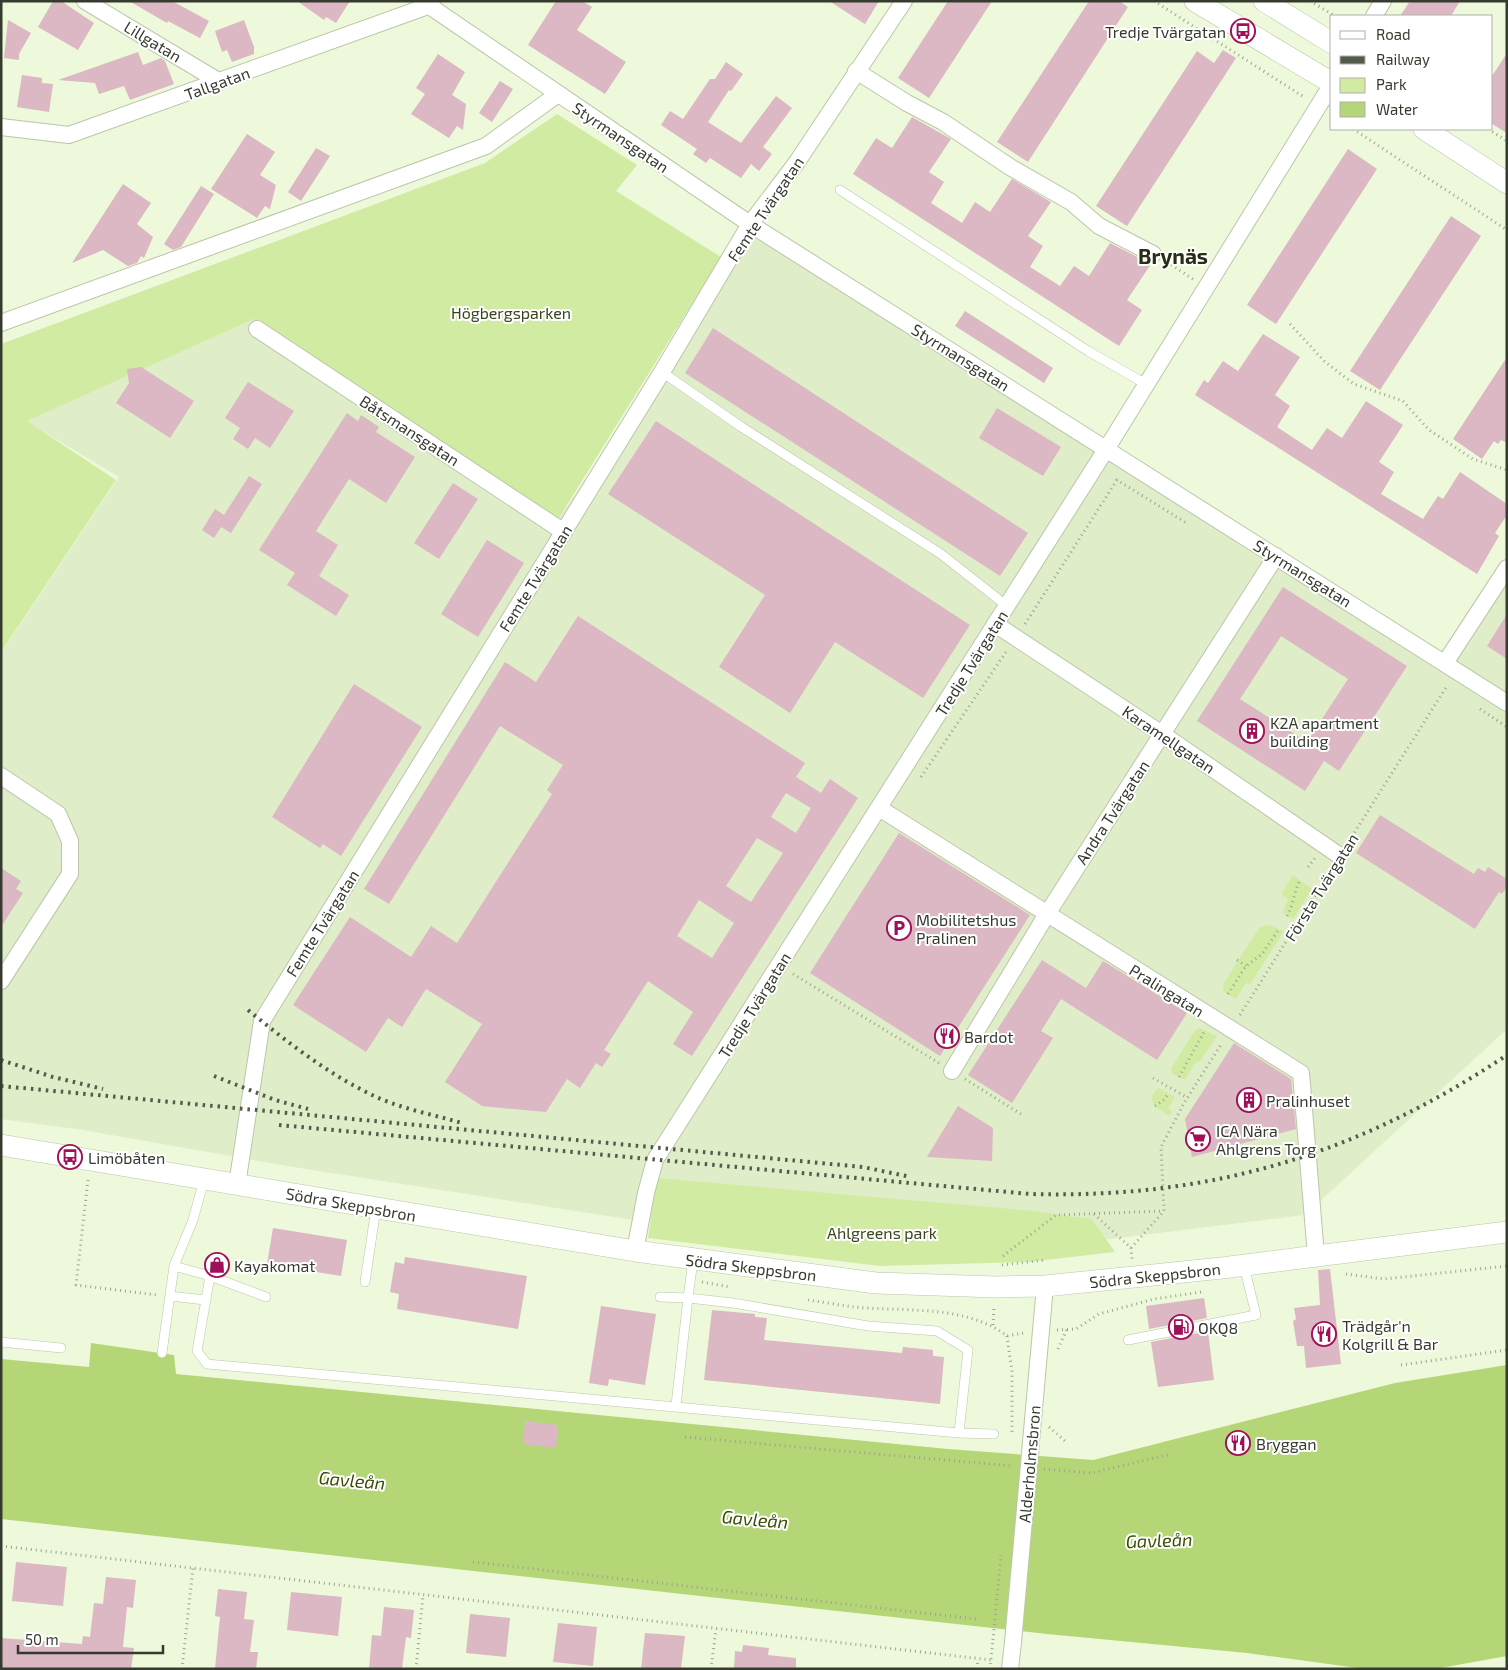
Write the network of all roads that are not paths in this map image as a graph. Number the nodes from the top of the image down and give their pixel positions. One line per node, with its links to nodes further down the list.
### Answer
1 (86, 1): 10 (street, Lillgatan)
2 (904, 1): 9 (street, Femte Tvärgatan)
3 (1195, 1): 11 (street)
4 (1264, 1): 8 (street)
5 (1383, 1): 7 (street)
6 (427, 3): 10 (street, Tallgatan); 13 (street, Styrmansgatan)
7 (1375, 15)
8 (1330, 42)
9 (856, 71): 18 (street, Femte Tvärgatan); 19 (street)
10 (220, 82): 14 (street, Tallgatan)
11 (1330, 82)
12 (1330, 86): 23 (street, Tredje Tvärgatan)
13 (558, 94): 18 (street, Styrmansgatan); 20 (street)
14 (1, 126)
15 (1426, 130): 16 (street)
16 (1507, 183)
17 (840, 190): 23 (lane)
18 (750, 224): 22 (street, Femte Tvärgatan); 24 (street, Styrmansgatan)
19 (1153, 254)
20 (1, 323)
21 (257, 329): 25 (street, Båtsmansgatan)
22 (662, 372): 25 (street, Femte Tvärgatan); 28 (lane)
23 (1146, 384): 24 (street, Tredje Tvärgatan)
24 (1107, 448): 26 (street, Styrmansgatan); 28 (street, Tredje Tvärgatan)
25 (564, 532): 41 (street, Femte Tvärgatan)
26 (1276, 556): 30 (street, Styrmansgatan); 32 (street, Andra Tvärgatan)
27 (1507, 568): 30 (street)
28 (1007, 606): 29 (street, Tredje Tvärgatan)
29 (995, 624): 32 (street, Karamellgatan); 34 (street, Tredje Tvärgatan)
30 (1451, 667): 31 (street, Styrmansgatan)
31 (1507, 703)
32 (1162, 734): 35 (street, Karamellgatan); 36 (street, Andra Tvärgatan)
33 (1, 776): 37 (street)
34 (879, 808): 36 (street, Pralingatan); 44 (street, Tredje Tvärgatan)
35 (1340, 856)
36 (1047, 914): 38 (street, Andra Tvärgatan); 45 (street, Pralingatan)
37 (1, 981)
38 (952, 1071)
39 (1, 1145): 40 (street, Södra Skeppsbron)
40 (204, 1180): 41 (street, Södra Skeppsbron); 48 (lane)
41 (237, 1184): 42 (street, Södra Skeppsbron)
42 (376, 1208): 44 (street, Södra Skeppsbron); 50 (lane)
43 (1507, 1232): 45 (street, Södra Skeppsbron)
44 (635, 1252): 46 (street, Södra Skeppsbron)
45 (1316, 1256): 47 (street, Södra Skeppsbron)
46 (693, 1260): 51 (street, Södra Skeppsbron); 55 (lane)
47 (1244, 1265): 51 (street, Södra Skeppsbron); 57 (lane)
48 (174, 1266): 49 (lane); 52 (lane)
49 (210, 1276): 53 (lane); 56 (lane)
50 (365, 1282)
51 (1045, 1286): 64 (street, Alderholmsbron, bridge)
52 (170, 1296): 56 (lane); 60 (lane)
53 (266, 1297)
54 (660, 1297): 55 (lane)
55 (688, 1298): 61 (lane); 62 (lane)
56 (205, 1300): 61 (lane)
57 (1128, 1340)
58 (1, 1342): 59 (lane)
59 (61, 1348)
60 (162, 1354)
61 (676, 1405): 62 (lane)
62 (959, 1433): 63 (lane)
63 (994, 1434)
64 (1010, 1669)

